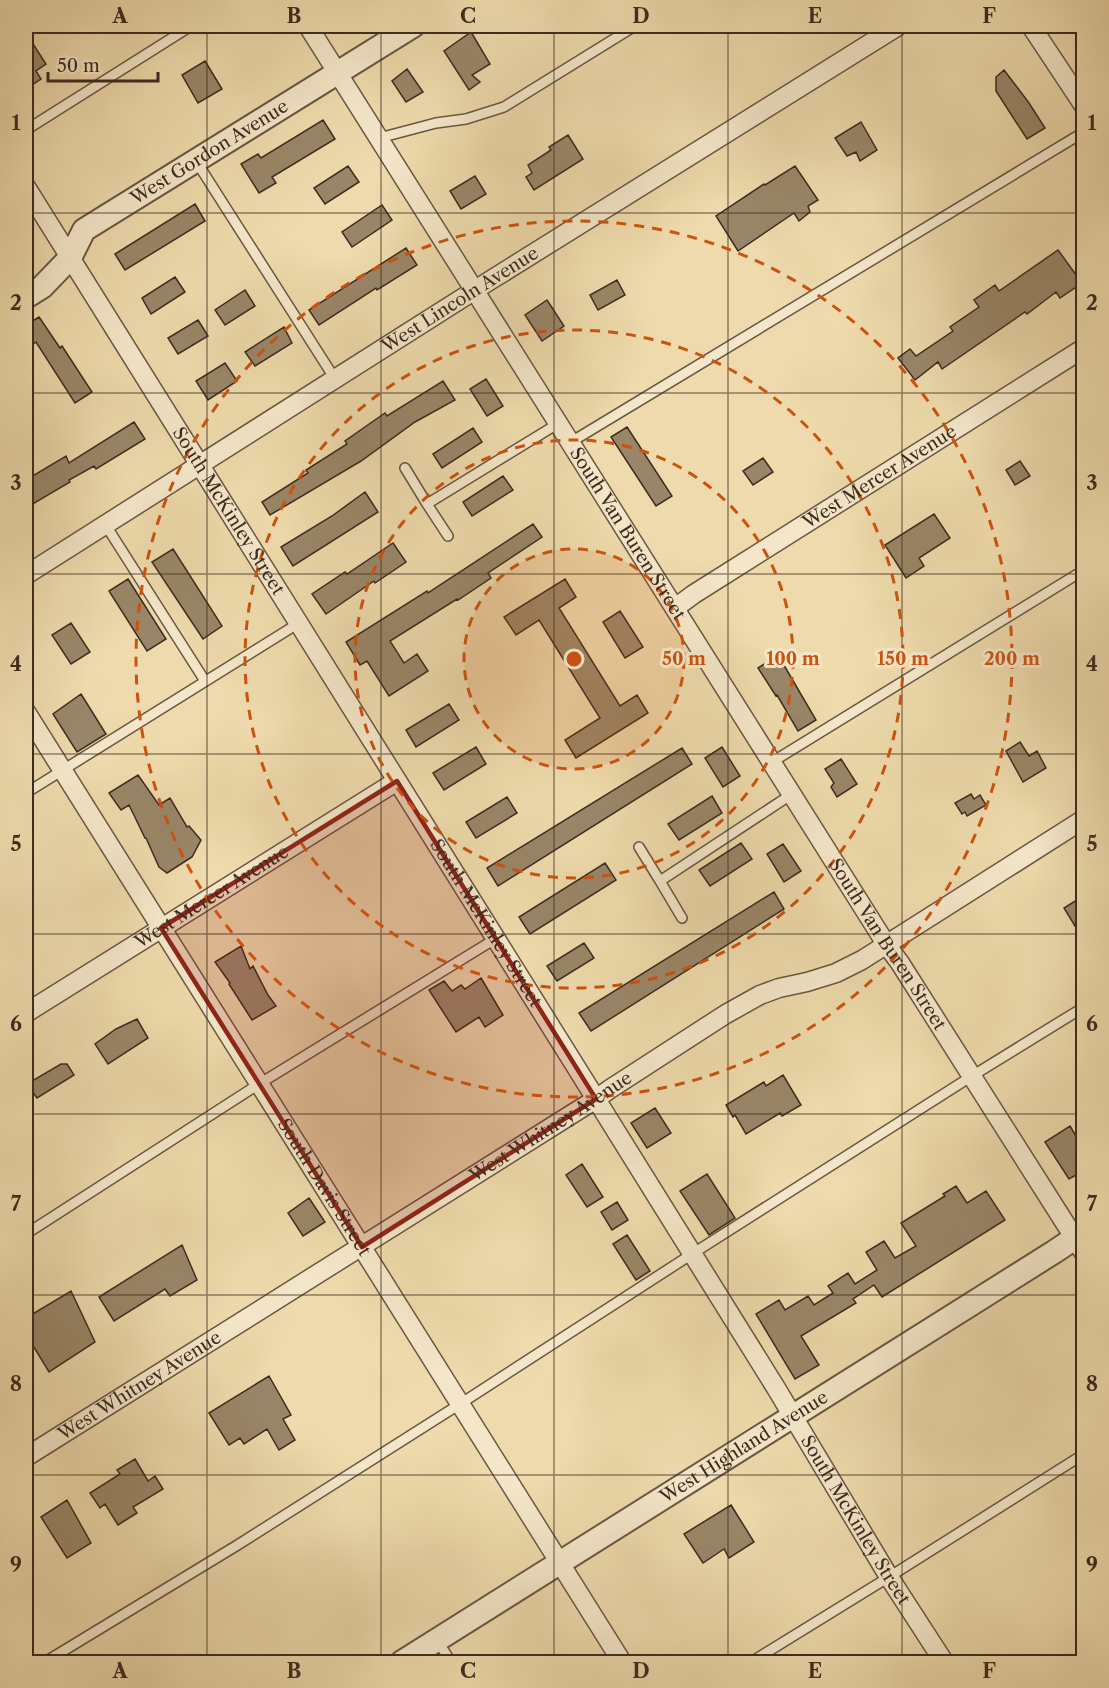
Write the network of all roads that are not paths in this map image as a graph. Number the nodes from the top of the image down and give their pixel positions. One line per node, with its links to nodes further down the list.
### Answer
1 (191, 26): 9 (lane)
2 (308, 26): 7 (street, South Van Buren Street)
3 (413, 26): 7 (street, West Gordon Avenue)
4 (635, 26): 11 (lane)
5 (898, 26): 15 (street, West Lincoln Avenue)
6 (1031, 26): 8 (street)
7 (337, 73): 11 (street, South Van Buren Street); 12 (street, West Gordon Avenue)
8 (1083, 106)
9 (26, 130)
10 (1083, 132): 20 (lane)
11 (379, 138): 15 (street, South Van Buren Street)
12 (195, 160): 14 (street, West Gordon Avenue); 18 (lane)
13 (26, 187): 14 (street, South McKinley Street)
14 (70, 258): 16 (street, West Gordon Avenue); 21 (street, South McKinley Street)
15 (476, 291): 18 (street, West Lincoln Avenue); 19 (street, South Van Buren Street)
16 (26, 297)
17 (1083, 348): 28 (street, West Mercer Avenue)
18 (335, 379): 21 (street, West Lincoln Avenue)
19 (559, 423): 20 (street, South Van Buren Street); 23 (lane)
20 (571, 442): 28 (street, South Van Buren Street)
21 (200, 464): 24 (street, West Lincoln Avenue); 29 (street, South McKinley Street)
22 (405, 468): 23 (lane)
23 (427, 504): 25 (lane)
24 (105, 524): 27 (street, West Lincoln Avenue); 30 (lane)
25 (448, 536)
26 (1083, 570): 32 (lane)
27 (26, 575)
28 (675, 608): 32 (street, South Van Buren Street)
29 (298, 623): 30 (lane); 34 (street, South McKinley Street)
30 (205, 681): 33 (lane)
31 (26, 712): 33 (street, South Davis Street)
32 (772, 762): 36 (street, South Van Buren Street)
33 (62, 770): 35 (lane); 41 (street, South Davis Street)
34 (397, 781): 41 (street, West Mercer Avenue); 42 (street, South McKinley Street)
35 (26, 793)
36 (792, 794): 39 (lane); 43 (street, South Van Buren Street)
37 (1083, 819): 43 (street, West Whitney Avenue)
38 (639, 847): 39 (lane)
39 (660, 881): 40 (lane)
40 (682, 918)
41 (161, 928): 45 (street, West Mercer Avenue); 47 (street, South Davis Street)
42 (495, 939): 47 (lane); 48 (street, South McKinley Street)
43 (886, 944): 46 (street, South Van Buren Street); 48 (street, West Whitney Avenue)
44 (1083, 1007): 46 (lane)
45 (26, 1013)
46 (972, 1076): 50 (street, South Van Buren Street); 52 (lane)
47 (260, 1084): 49 (lane); 51 (street, South Davis Street)
48 (596, 1099): 51 (street, West Whitney Avenue); 52 (street, South McKinley Street)
49 (26, 1234)
50 (1080, 1241): 54 (street, West Highland Avenue)
51 (362, 1247): 53 (street, South Davis Street); 56 (street, West Whitney Avenue)
52 (692, 1254): 53 (lane); 54 (street, South McKinley Street)
53 (460, 1404): 57 (street, South Davis Street); 60 (lane)
54 (793, 1417): 57 (street, West Highland Avenue); 58 (street, South McKinley Street)
55 (1083, 1454): 58 (lane)
56 (26, 1457)
57 (560, 1563): 59 (street, West Highland Avenue); 62 (street, South Davis Street)
58 (889, 1577): 63 (lane); 64 (street, South McKinley Street)
59 (421, 1652): 61 (lane)
60 (45, 1662)
61 (451, 1662)
62 (622, 1662)
63 (751, 1662)
64 (944, 1662)

